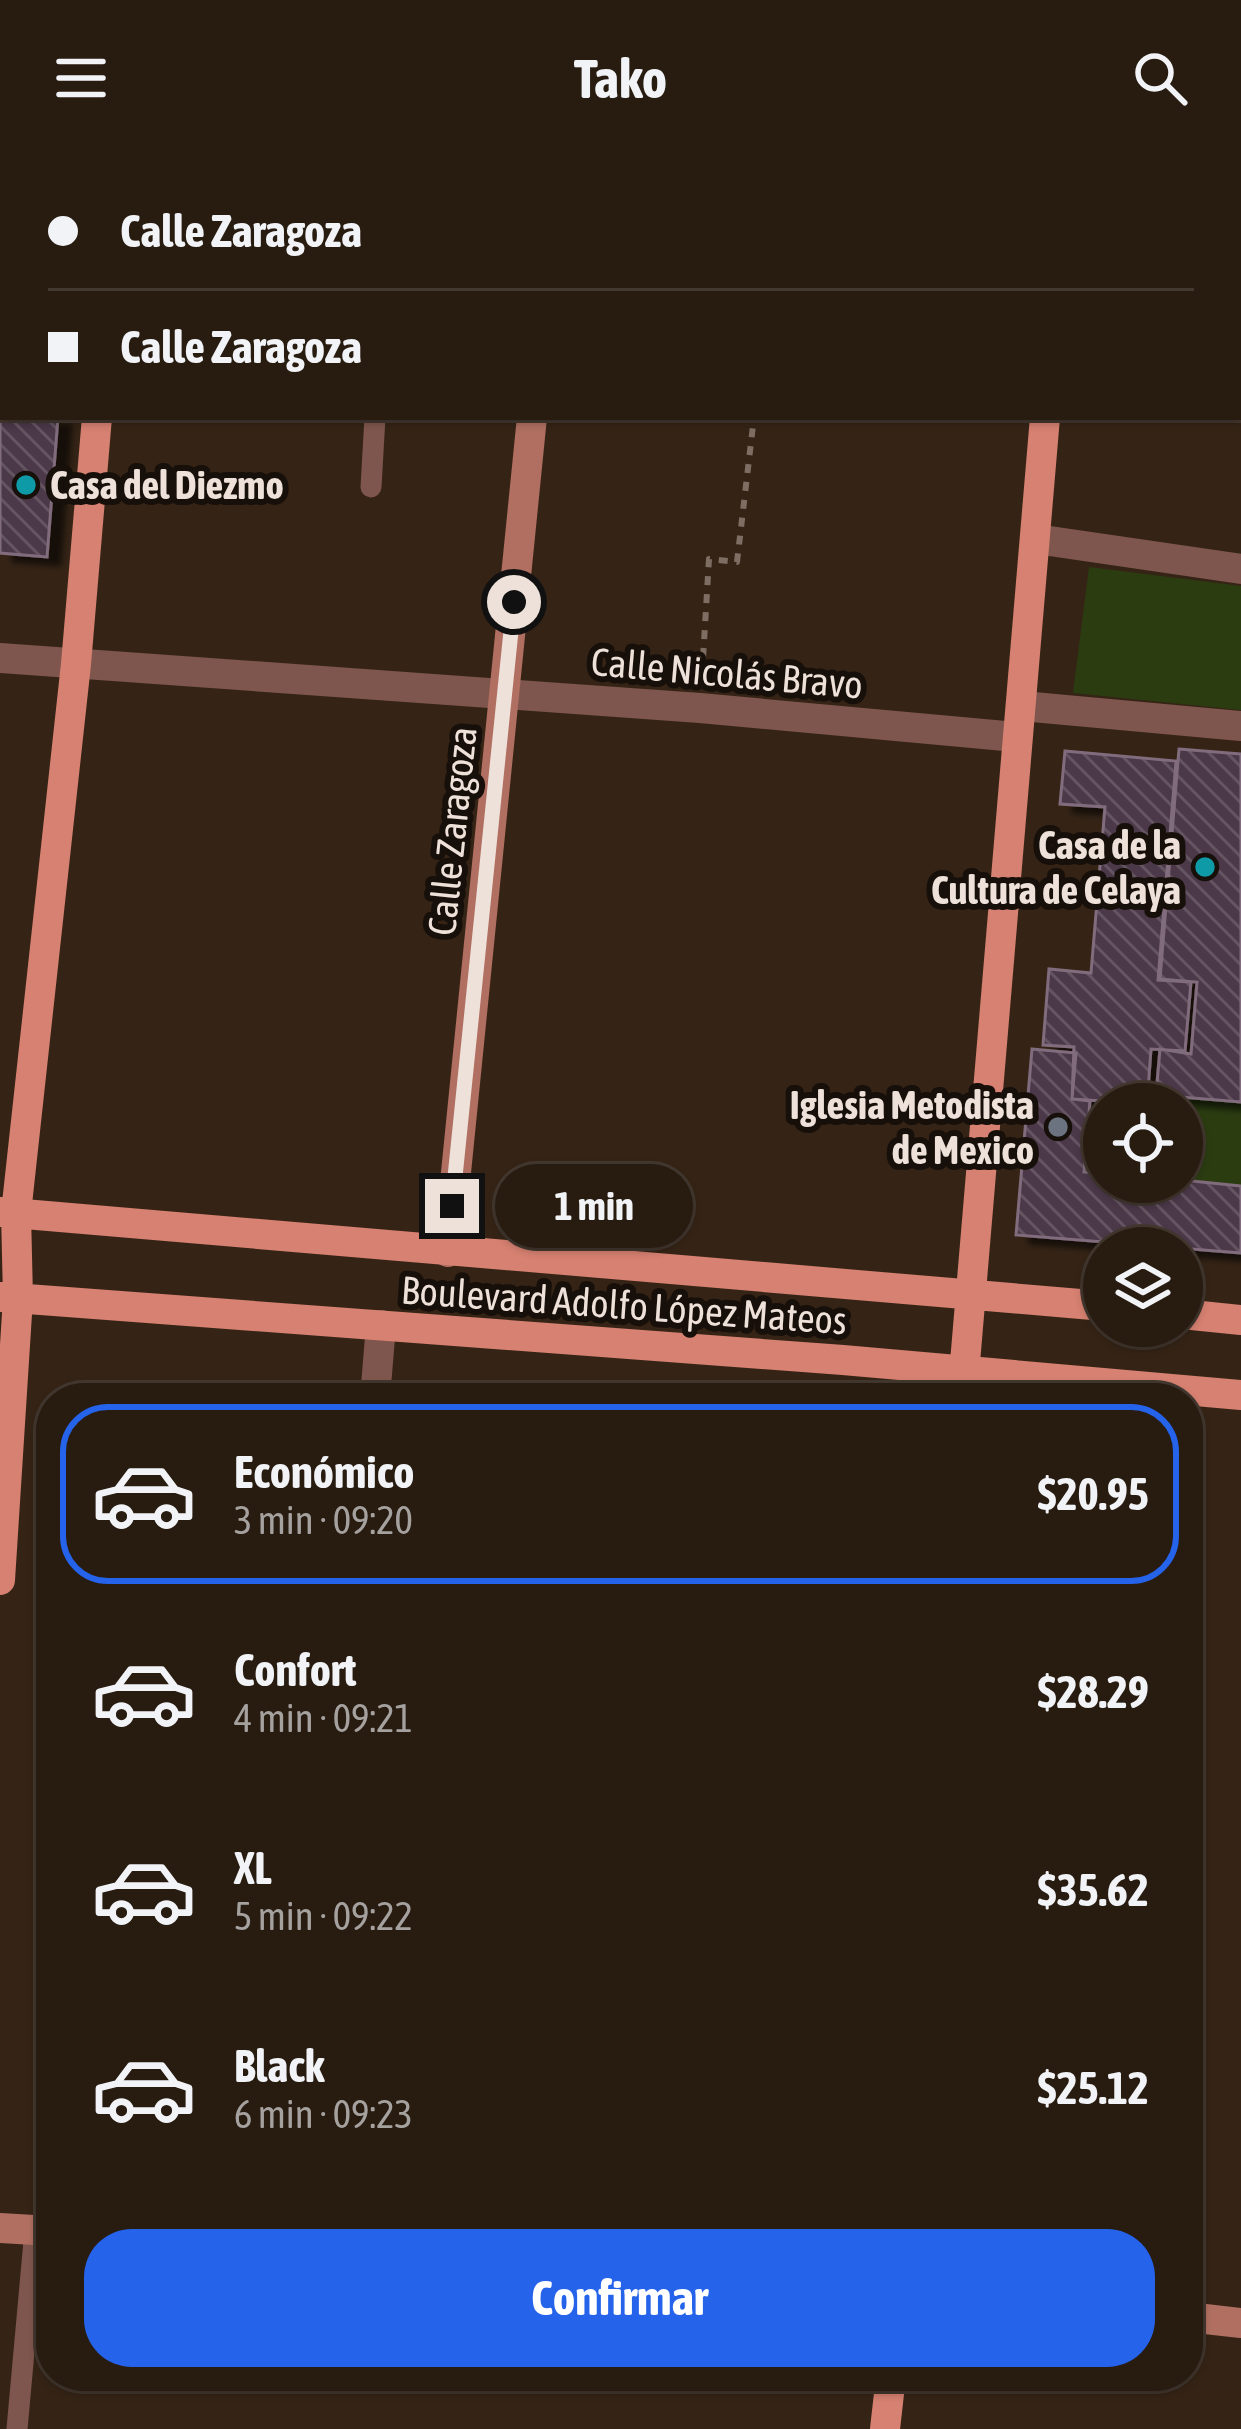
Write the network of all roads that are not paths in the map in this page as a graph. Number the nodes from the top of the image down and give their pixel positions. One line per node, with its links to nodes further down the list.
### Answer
1 (97, 420): 9 (main road)
2 (375, 420): 5 (lane)
3 (532, 420): 10 (street, Calle Zaragoza)
4 (1045, 420): 6 (main road)
5 (371, 487)
6 (1036, 539): 7 (street); 11 (main road)
7 (1241, 569)
8 (0, 658): 9 (street, Calle Nicolás Bravo)
9 (76, 664): 10 (street, Calle Nicolás Bravo); 14 (main road)
10 (506, 694): 13 (street, Calle Nicolás Bravo); 15 (street, Calle Zaragoza)
11 (1022, 706): 12 (street); 13 (main road)
12 (1241, 725)
13 (1016, 737): 16 (main road)
14 (8, 1212): 15 (main road, Boulevard Adolfo López Mateos); 17 (main road)
15 (448, 1252): 16 (main road, Boulevard Adolfo López Mateos)
16 (970, 1293): 18 (main road, Boulevard Adolfo López Mateos); 24 (main road)
17 (9, 1298): 21 (main road, Boulevard Adolfo López Mateos); 27 (main road)
18 (1083, 1304)
19 (1203, 1316): 20 (main road)
20 (1241, 1320)
21 (381, 1325): 22 (street); 23 (main road, Boulevard Adolfo López Mateos)
22 (376, 1383)
23 (944, 1383)
24 (963, 1383)
25 (1203, 1394): 26 (main road, Boulevard Adolfo López Mateos)
26 (1241, 1395)
27 (0, 1580)
28 (0, 2228): 29 (street)
29 (36, 2230)
30 (36, 2284): 34 (lane)
31 (1203, 2319): 32 (street)
32 (1241, 2324)
33 (889, 2391): 35 (main road)
34 (17, 2429)
35 (885, 2429)

